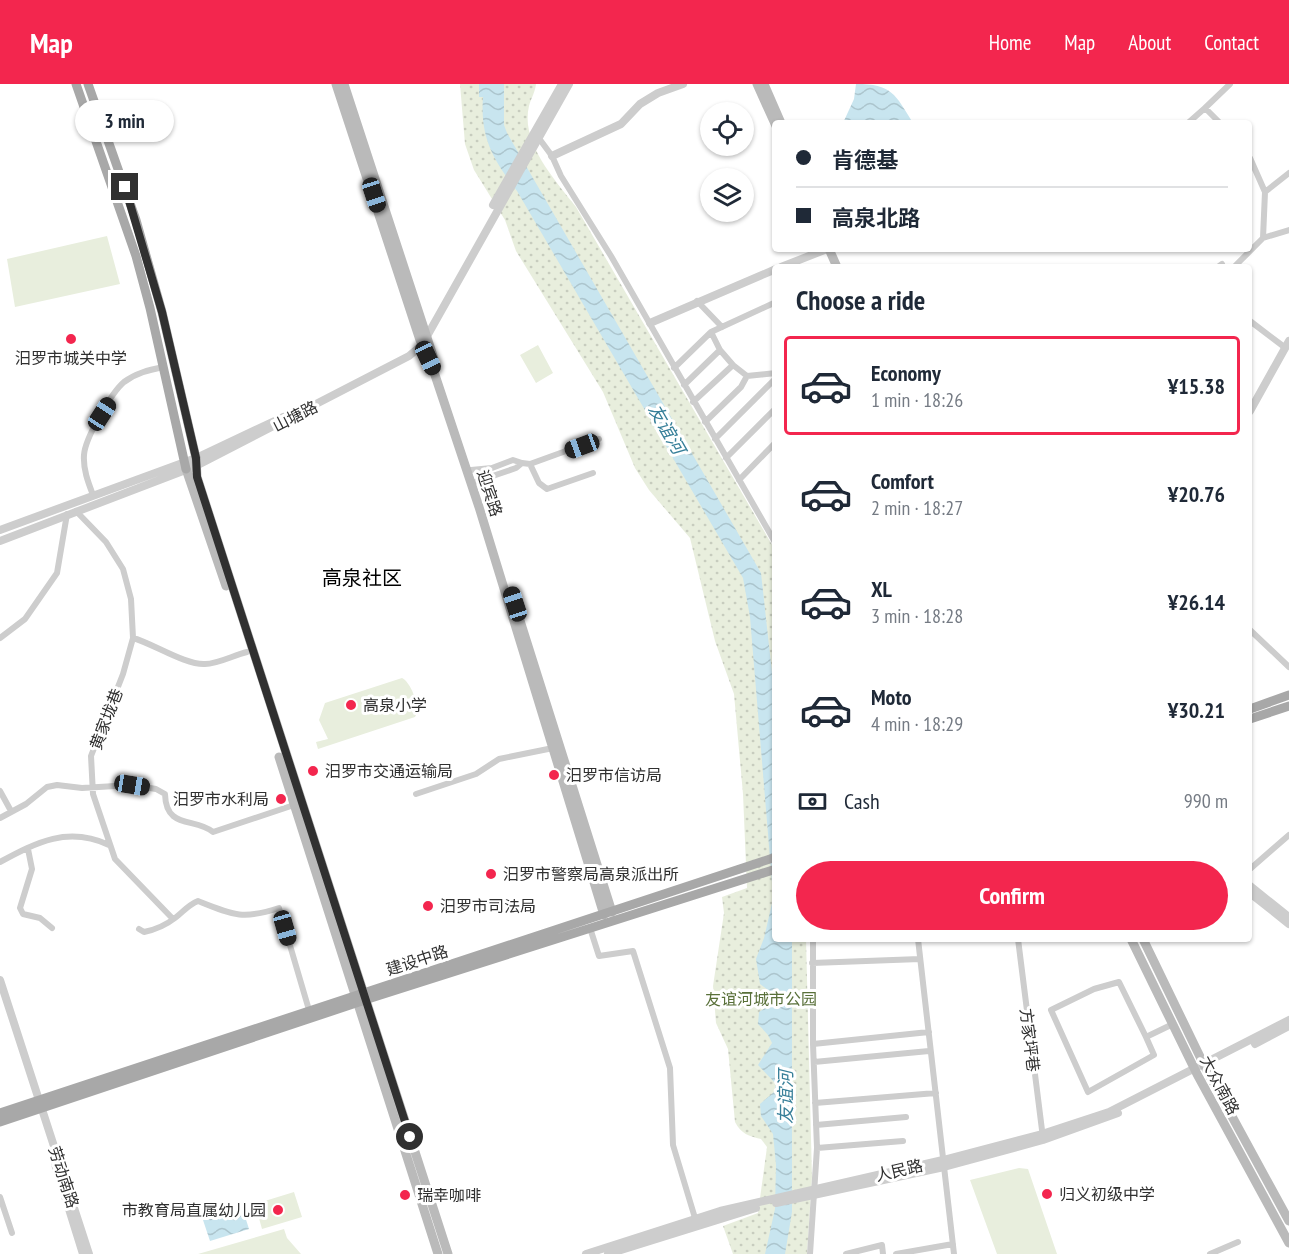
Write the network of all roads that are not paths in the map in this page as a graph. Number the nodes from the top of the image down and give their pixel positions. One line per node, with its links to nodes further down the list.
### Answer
1 (76, 84): 41 (main road)
2 (88, 84): 56 (main road)
3 (336, 84): 37 (main road, 迎宾路)
4 (344, 84): 37 (main road, 迎宾路)
5 (562, 84): 17 (street)
6 (569, 84): 16 (street)
7 (683, 84): 18 (street)
8 (757, 84): 12 (main road)
9 (764, 84): 13 (main road)
10 (1230, 84): 11 (street)
11 (1205, 108): 14 (street); 15 (street)
12 (773, 120)
13 (780, 120)
14 (1191, 120)
15 (1217, 120)
16 (537, 136): 17 (street); 18 (street)
17 (528, 147): 37 (street, 山塘路)
18 (552, 156): 33 (street)
19 (1252, 163): 21 (street)
20 (1289, 173): 21 (street)
21 (1265, 192): 23 (street)
22 (1289, 230): 23 (street)
23 (1263, 238): 24 (street)
24 (1252, 249)
25 (820, 252): 27 (street)
26 (1249, 252): 28 (street)
27 (789, 264)
28 (1237, 264)
29 (772, 271): 30 (street)
30 (697, 301): 33 (street); 34 (street)
31 (772, 304): 34 (street)
32 (1252, 322): 38 (street)
33 (650, 323): 42 (street)
34 (722, 327): 35 (street)
35 (711, 332): 39 (street); 42 (street)
36 (1289, 337): 38 (street)
37 (423, 339): 56 (street, 山塘路); 60 (main road, 迎宾路); 79 (main road, 迎宾路)
38 (1286, 343): 47 (street); 49 (street)
39 (720, 350): 40 (street); 46 (street)
40 (733, 365): 44 (street); 48 (street)
41 (163, 367): 59 (main road); 64 (street)
42 (674, 368): 46 (street)
43 (772, 373): 44 (street)
44 (747, 376): 51 (street)
45 (772, 382): 53 (street)
46 (684, 385): 48 (street)
47 (1252, 401)
48 (693, 402): 51 (street)
49 (1252, 407)
50 (772, 412): 55 (street)
51 (705, 422): 53 (street)
52 (599, 439): 58 (street)
53 (715, 439): 55 (street)
54 (772, 446): 62 (street)
55 (726, 458): 62 (street)
56 (196, 462): 59 (street, 山塘路); 111 (main road)
57 (522, 463): 58 (street); 60 (street); 63 (street)
58 (530, 464): 61 (street)
59 (185, 465): 64 (street, 山塘路); 65 (street, 山塘路); 73 (main road)
60 (471, 470): 63 (main road, 迎宾路)
61 (593, 473)
62 (739, 480): 68 (street)
63 (475, 482): 95 (main road, 迎宾路)
64 (93, 495): 67 (street, 山塘路)
65 (76, 511): 66 (street, 山塘路); 72 (street, 黄家垅巷)
66 (67, 514): 69 (street, 山塘路); 71 (street)
67 (0, 530)
68 (772, 531)
69 (0, 541)
70 (1252, 632): 74 (street)
71 (0, 638)
72 (133, 638): 73 (street); 80 (street, 黄家垅巷)
73 (247, 652): 83 (main road)
74 (1289, 667)
75 (1289, 695): 77 (main road)
76 (1289, 706): 78 (main road)
77 (1252, 708)
78 (1252, 717)
79 (553, 748): 82 (street); 95 (main road, 迎宾路)
80 (93, 788): 83 (street); 84 (street); 87 (street, 黄家垅巷)
81 (0, 791): 84 (street)
82 (416, 794)
83 (294, 805): 111 (main road)
84 (11, 811): 85 (street)
85 (0, 818)
86 (1289, 834): 91 (street)
87 (109, 845): 88 (street); 97 (street, 黄家垅巷)
88 (28, 849): 90 (street); 99 (street)
89 (772, 858): 95 (main road, 建设中路)
90 (0, 862)
91 (1252, 867)
92 (772, 870): 100 (main road, 建设中路)
93 (1252, 888): 96 (street)
94 (1252, 895): 98 (street)
95 (608, 914): 111 (main road, 建设中路)
96 (1289, 917)
97 (173, 919): 101 (street); 112 (street)
98 (1289, 924)
99 (52, 928)
100 (590, 928): 111 (main road, 建设中路); 139 (street)
101 (139, 929)
102 (813, 942): 108 (street)
103 (918, 942): 107 (street)
104 (1018, 942): 130 (street, 方家坪巷)
105 (1132, 942): 114 (main road, 大众南路)
106 (1144, 942): 121 (main road, 大众南路)
107 (920, 959): 108 (street); 116 (street)
108 (812, 963): 118 (street)
109 (0, 980): 125 (street)
110 (0, 994): 125 (street)
111 (360, 998): 112 (main road, 建设中路); 125 (main road, 建设中路); 146 (main road); 147 (main road)
112 (309, 1010): 125 (main road, 建设中路)
113 (1289, 1020): 121 (street)
114 (1173, 1024): 117 (street); 122 (main road, 大众南路)
115 (1289, 1026): 121 (street)
116 (929, 1032): 118 (street); 119 (street)
117 (1146, 1037): 117 (street)
118 (813, 1044): 120 (street)
119 (929, 1051): 120 (street); 123 (street)
120 (814, 1062): 124 (street)
121 (1205, 1067): 122 (street, 人民路); 138 (main road, 大众南路)
122 (1196, 1072): 130 (street, 人民路); 142 (main road, 大众南路)
123 (936, 1093): 124 (street); 133 (street)
124 (814, 1103): 129 (street)
125 (39, 1105): 126 (main road, 建设中路); 128 (main road, 建设中路); 144 (street, 劳动南路); 145 (street, 劳动南路)
126 (0, 1113)
127 (906, 1117): 129 (street)
128 (0, 1122)
129 (816, 1125): 132 (street)
130 (1043, 1137): 133 (street, 人民路)
131 (903, 1141): 132 (street)
132 (817, 1148): 134 (street)
133 (944, 1164): 134 (street, 人民路); 143 (street)
134 (809, 1194): 136 (street, 人民路); 150 (street)
135 (0, 1197): 137 (street)
136 (764, 1203): 139 (street, 人民路); 149 (street, 人民路)
137 (2, 1211): 140 (street)
138 (1288, 1217)
139 (695, 1218): 148 (street, 人民路)
140 (12, 1233)
141 (1238, 1242): 155 (street)
142 (1289, 1243)
143 (953, 1244): 153 (street); 154 (street)
144 (83, 1254)
145 (89, 1254)
146 (438, 1254)
147 (448, 1254)
148 (586, 1254)
149 (608, 1254)
150 (810, 1254)
151 (846, 1254): 152 (street)
152 (883, 1254)
153 (896, 1254)
154 (954, 1254)
155 (1210, 1254)

